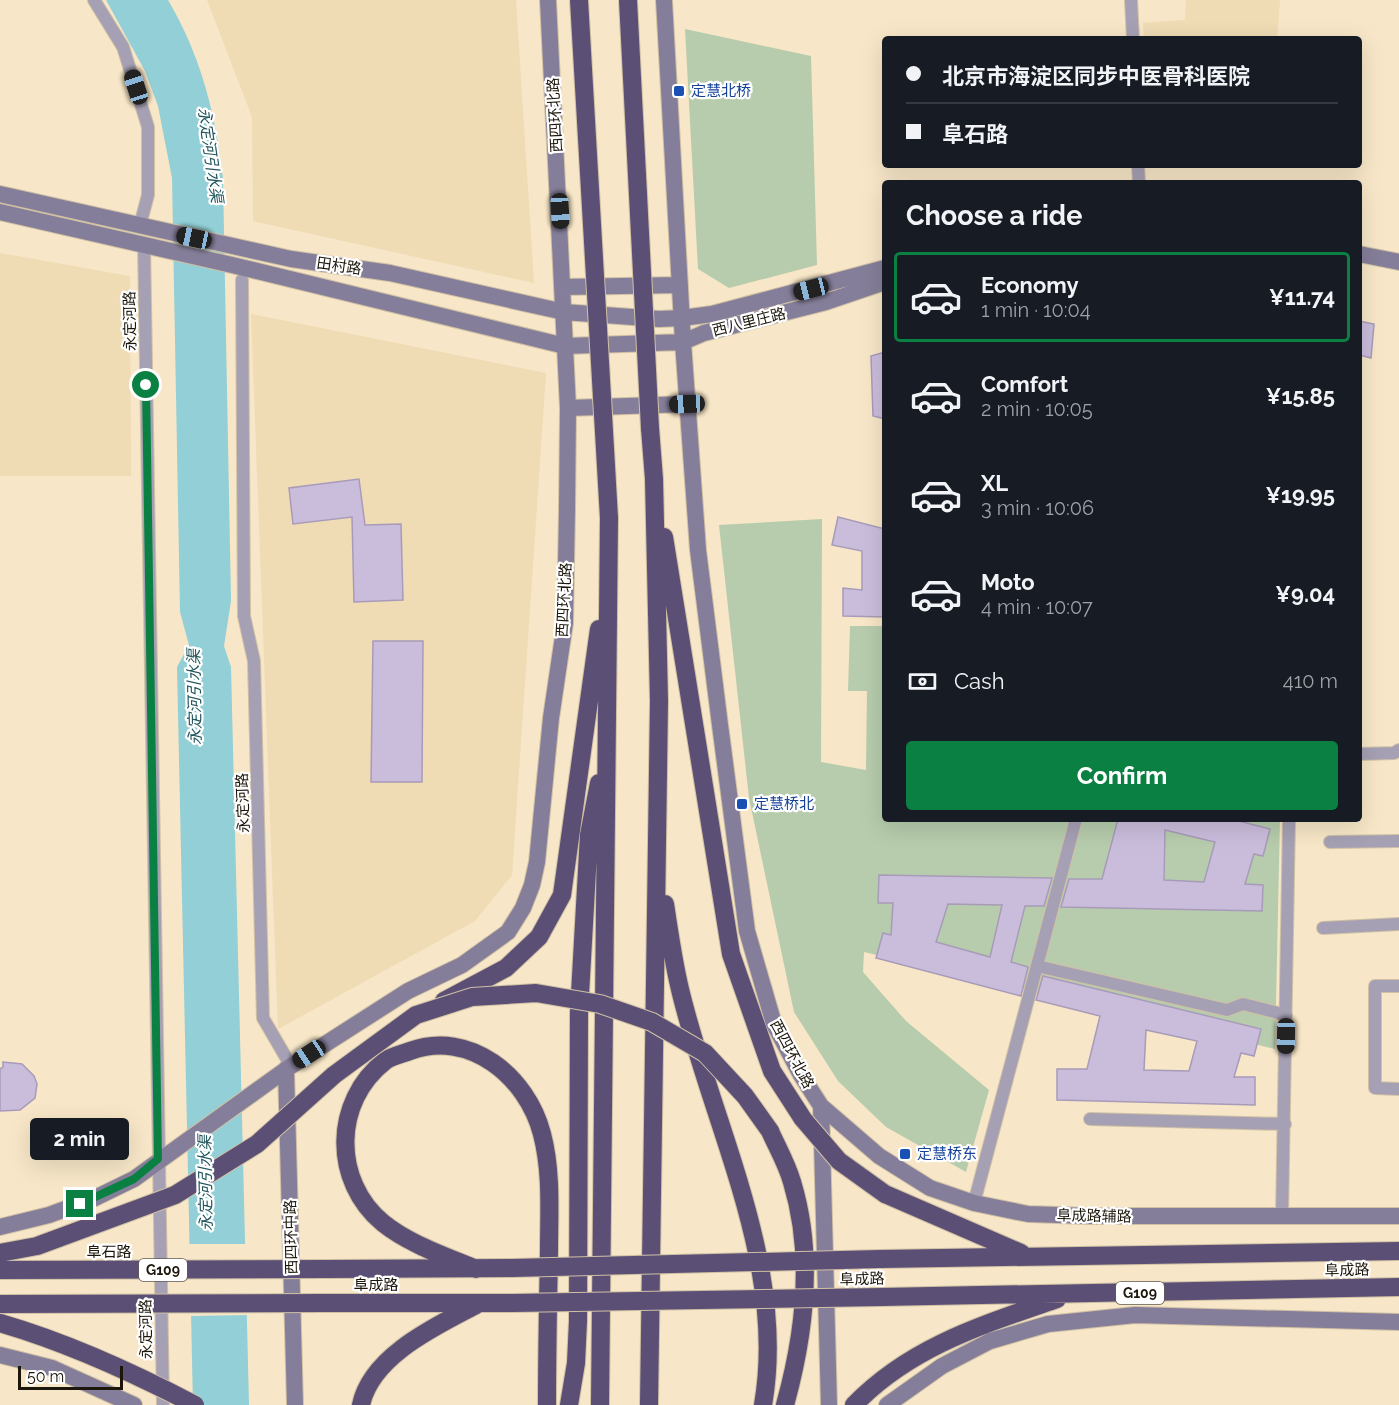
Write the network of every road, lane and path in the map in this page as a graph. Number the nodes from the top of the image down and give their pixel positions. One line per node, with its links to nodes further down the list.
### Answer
1 (94, 0): 10 (street)
2 (548, 0): 20 (main road, 西四环北路)
3 (579, 0): 28 (highway, bridge)
4 (628, 0): 27 (highway, bridge)
5 (664, 0): 19 (main road, 西四环北路)
6 (1131, 0): 7 (street)
7 (1133, 36)
8 (0, 194): 10 (main road, 田村路)
9 (0, 212): 11 (main road, 田村路)
10 (147, 228): 21 (main road, 田村路)
11 (149, 246): 24 (main road, 田村路); 48 (street, 永定河路)
12 (1362, 246): 13 (main road)
13 (1399, 253)
14 (1362, 255): 15 (main road)
15 (1399, 262)
16 (882, 269): 22 (main road, 西八里庄路)
17 (242, 280): 43 (street, 永定河路)
18 (882, 283): 23 (main road, 西八里庄路)
19 (680, 285): 20 (main road); 22 (main road, 西四环北路)
20 (563, 287): 21 (main road, 西四环北路)
21 (564, 312): 22 (main road, 田村路); 24 (main road, 西四环北路)
22 (682, 318): 23 (main road, 西四环北路)
23 (683, 342): 24 (main road, 田村路); 25 (main road, 西四环北路)
24 (565, 346): 26 (main road, 西四环北路)
25 (687, 404): 26 (main road); 45 (main road, 西四环北路)
26 (568, 408): 43 (main road, 西四环北路)
27 (654, 479): 36 (highway); 55 (highway, bridge)
28 (608, 556): 29 (highway); 42 (highway, bridge)
29 (608, 732): 73 (highway); 74 (highway)
30 (1399, 750): 31 (street)
31 (1362, 754)
32 (1075, 822): 39 (street)
33 (1289, 822): 41 (street)
34 (1399, 841): 35 (street)
35 (1330, 842)
36 (657, 861): 75 (highway); 76 (highway)
37 (1399, 924): 38 (street)
38 (1323, 928)
39 (1037, 966): 41 (street); 49 (street)
40 (1399, 986): 44 (street)
41 (1286, 1015): 47 (street)
42 (416, 1016): 54 (highway, bridge); 77 (highway, bridge)
43 (288, 1067): 48 (main road, 西四环北路); 70 (main road, 西四环中路)
44 (1399, 1089)
45 (821, 1106): 49 (main road, 阜成路辅路); 78 (main road)
46 (1089, 1119): 47 (street)
47 (1285, 1124): 50 (street)
48 (158, 1159): 52 (main road); 68 (street, 永定河路)
49 (974, 1203): 50 (main road, 阜成路辅路)
50 (1282, 1216): 51 (main road, 阜成路辅路)
51 (1399, 1216)
52 (0, 1227)
53 (1399, 1251): 55 (highway, 阜成路 / G109)
54 (0, 1253)
55 (1029, 1256): 57 (highway, 阜成路 / G109, bridge)
56 (326, 1269): 57 (highway, 阜成路 / G109); 58 (highway, 阜石路 / G109, bridge)
57 (476, 1269): 72 (highway)
58 (0, 1270)
59 (1399, 1287): 60 (highway, 阜成路 / G109)
60 (1072, 1294): 61 (highway, 阜成路 / G109, bridge); 79 (highway)
61 (480, 1303): 62 (highway, 阜成路 / G109, bridge); 71 (highway)
62 (0, 1304)
63 (1399, 1322): 66 (main road)
64 (0, 1323): 69 (highway, bridge)
65 (0, 1355): 67 (main road)
66 (897, 1402)
67 (134, 1405)
68 (163, 1405)
69 (195, 1405)
70 (295, 1405)
71 (361, 1405)
72 (547, 1405)
73 (569, 1405)
74 (600, 1405)
75 (649, 1405)
76 (763, 1405)
77 (785, 1405)
78 (829, 1405)
79 (854, 1405)

